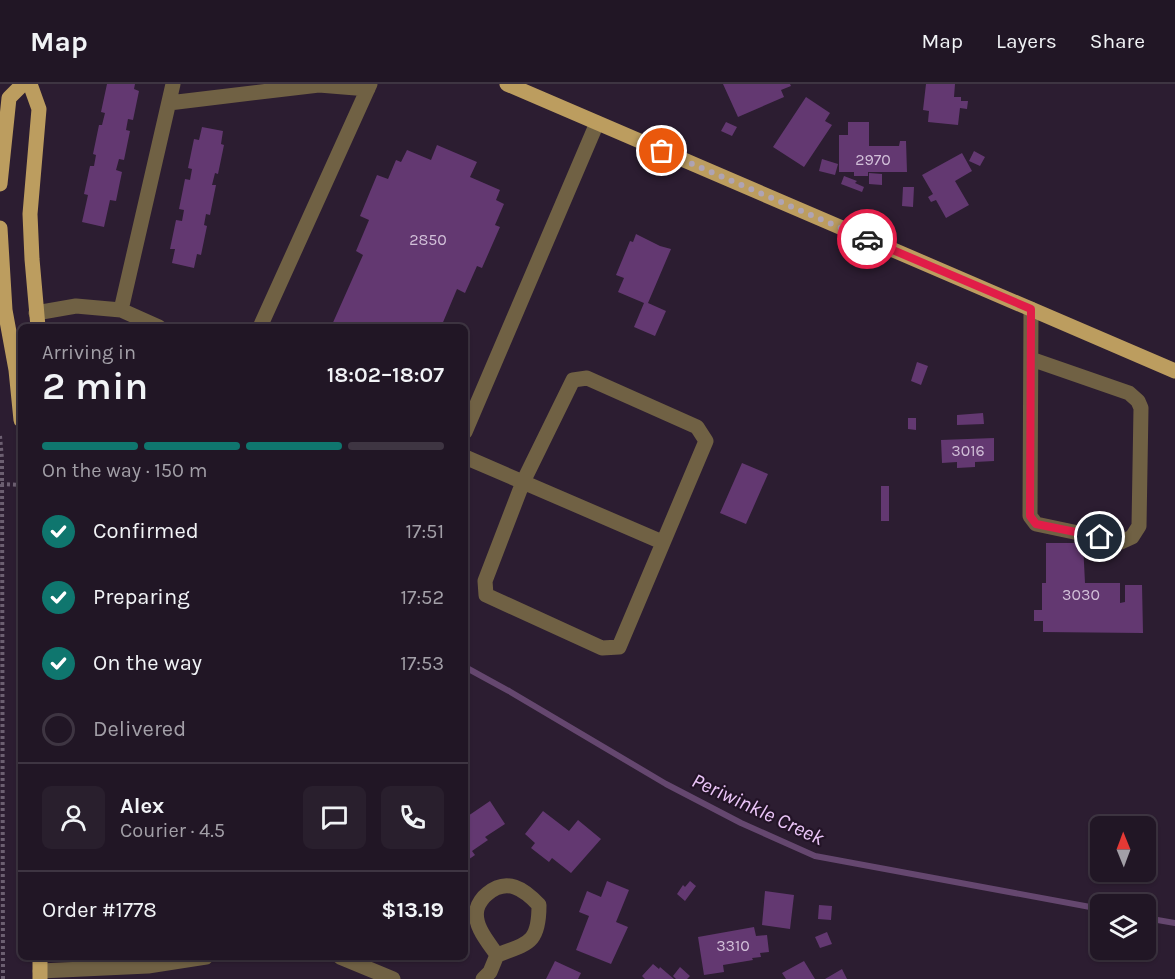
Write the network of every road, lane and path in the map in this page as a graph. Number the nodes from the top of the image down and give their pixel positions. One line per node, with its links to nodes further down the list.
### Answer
1 (23, 84): 8 (main road)
2 (30, 84): 12 (main road)
3 (173, 84): 6 (street)
4 (507, 84): 7 (main road)
5 (369, 86): 6 (street); 14 (street)
6 (169, 102): 11 (street)
7 (597, 123): 10 (main road); 18 (street)
8 (0, 183)
9 (0, 228): 17 (main road)
10 (1031, 309): 15 (street); 16 (main road)
11 (121, 310): 12 (street); 13 (street)
12 (37, 320)
13 (152, 324)
14 (261, 324)
15 (1030, 358): 15 (street)
16 (1175, 371)
17 (18, 389)
18 (468, 425)
19 (0, 436): 22 (path)
20 (468, 457): 21 (street)
21 (523, 482): 24 (street); 24 (street); 24 (street)
22 (1, 484): 23 (path); 29 (path)
23 (18, 485)
24 (662, 542)
25 (497, 956): 25 (street); 31 (street)
26 (187, 960): 28 (street)
27 (347, 960): 30 (street)
28 (40, 969)
29 (3, 979)
30 (393, 979)
31 (483, 979)

